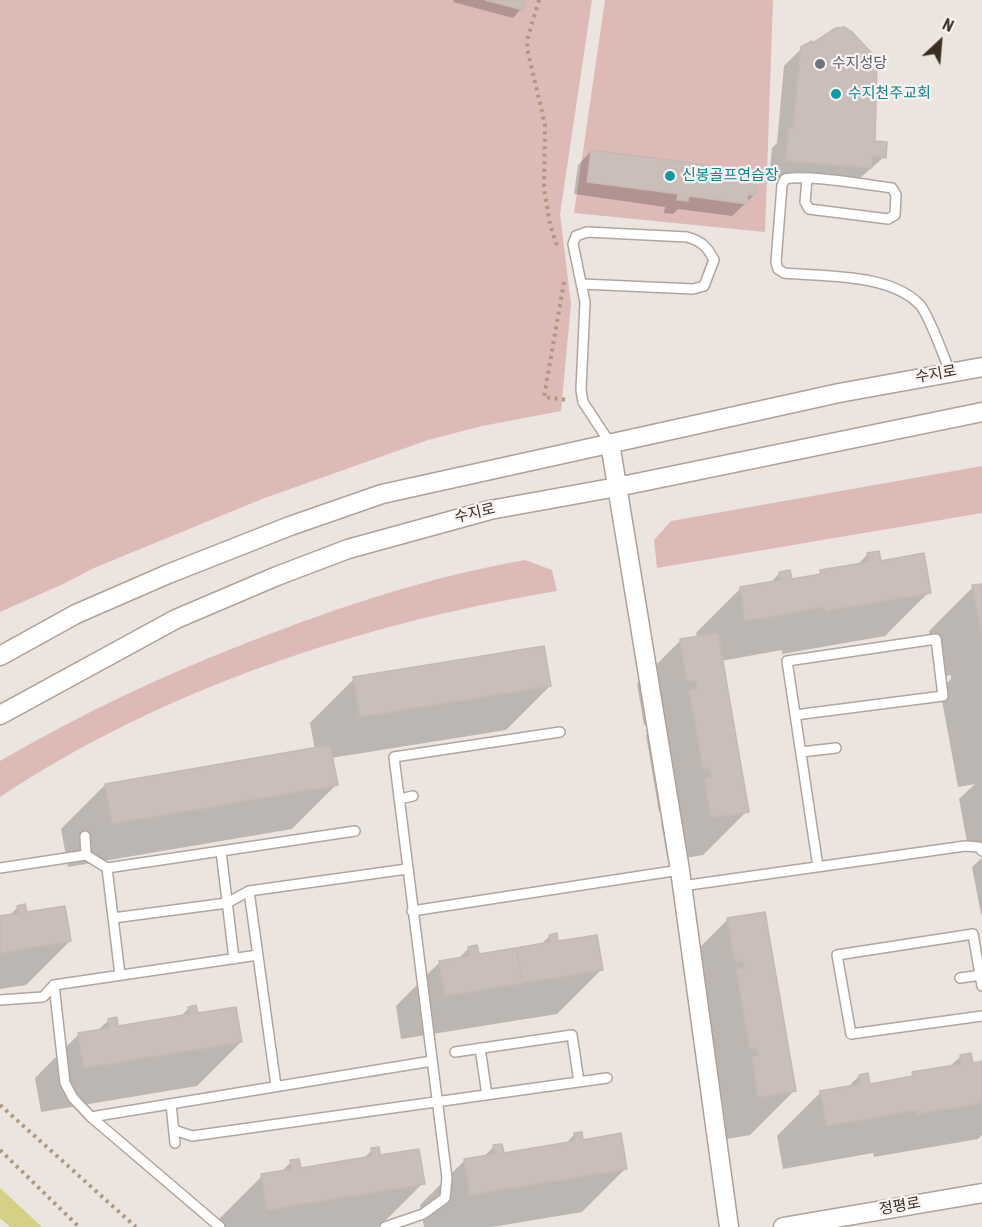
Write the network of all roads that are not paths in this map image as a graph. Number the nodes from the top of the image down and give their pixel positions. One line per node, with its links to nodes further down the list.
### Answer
1 (807, 179): 1 (lane); 4 (lane)
2 (582, 284): 2 (lane); 6 (lane)
3 (982, 366): 4 (main road, 수지로)
4 (950, 372): 6 (main road, 수지로)
5 (982, 412): 7 (main road, 수지로)
6 (610, 443): 7 (main road); 8 (main road, 수지로)
7 (617, 487): 9 (main road, 수지로); 25 (main road)
8 (0, 656)
9 (0, 714)
10 (795, 715): 10 (lane); 13 (lane)
11 (560, 732): 15 (lane)
12 (836, 748): 13 (lane)
13 (801, 752): 21 (lane)
14 (413, 796): 15 (lane)
15 (399, 799): 24 (lane)
16 (354, 831): 18 (lane)
17 (85, 836): 20 (lane)
18 (221, 851): 23 (lane); 27 (lane)
19 (982, 851): 21 (lane)
20 (86, 855): 22 (lane); 23 (lane)
21 (818, 867): 25 (lane)
22 (0, 868)
23 (107, 868): 29 (lane)
24 (407, 869): 26 (lane); 28 (lane)
25 (681, 878): 28 (lane); 54 (main road)
26 (249, 891): 27 (lane); 30 (lane)
27 (228, 903): 29 (lane); 31 (lane)
28 (412, 911): 41 (lane)
29 (113, 918): 32 (lane)
30 (258, 956): 31 (lane); 44 (lane)
31 (234, 959): 32 (lane)
32 (120, 975): 35 (lane)
33 (981, 975): 34 (lane); 36 (lane); 38 (lane)
34 (960, 978)
35 (54, 985): 37 (lane); 48 (lane)
36 (982, 986)
37 (0, 1000)
38 (982, 1016)
39 (480, 1048): 40 (lane); 43 (lane); 45 (lane)
40 (455, 1052)
41 (432, 1061): 44 (lane); 46 (lane)
42 (607, 1078): 43 (lane)
43 (579, 1082): 45 (lane)
44 (276, 1086): 47 (lane)
45 (487, 1095): 46 (lane)
46 (437, 1102): 49 (lane); 53 (lane)
47 (171, 1104): 48 (lane); 49 (lane)
48 (91, 1117): 52 (lane)
49 (174, 1130): 50 (lane)
50 (175, 1143)
51 (982, 1193): 55 (main road, 정평로)
52 (220, 1227)
53 (384, 1227)
54 (729, 1227)
55 (783, 1227)

